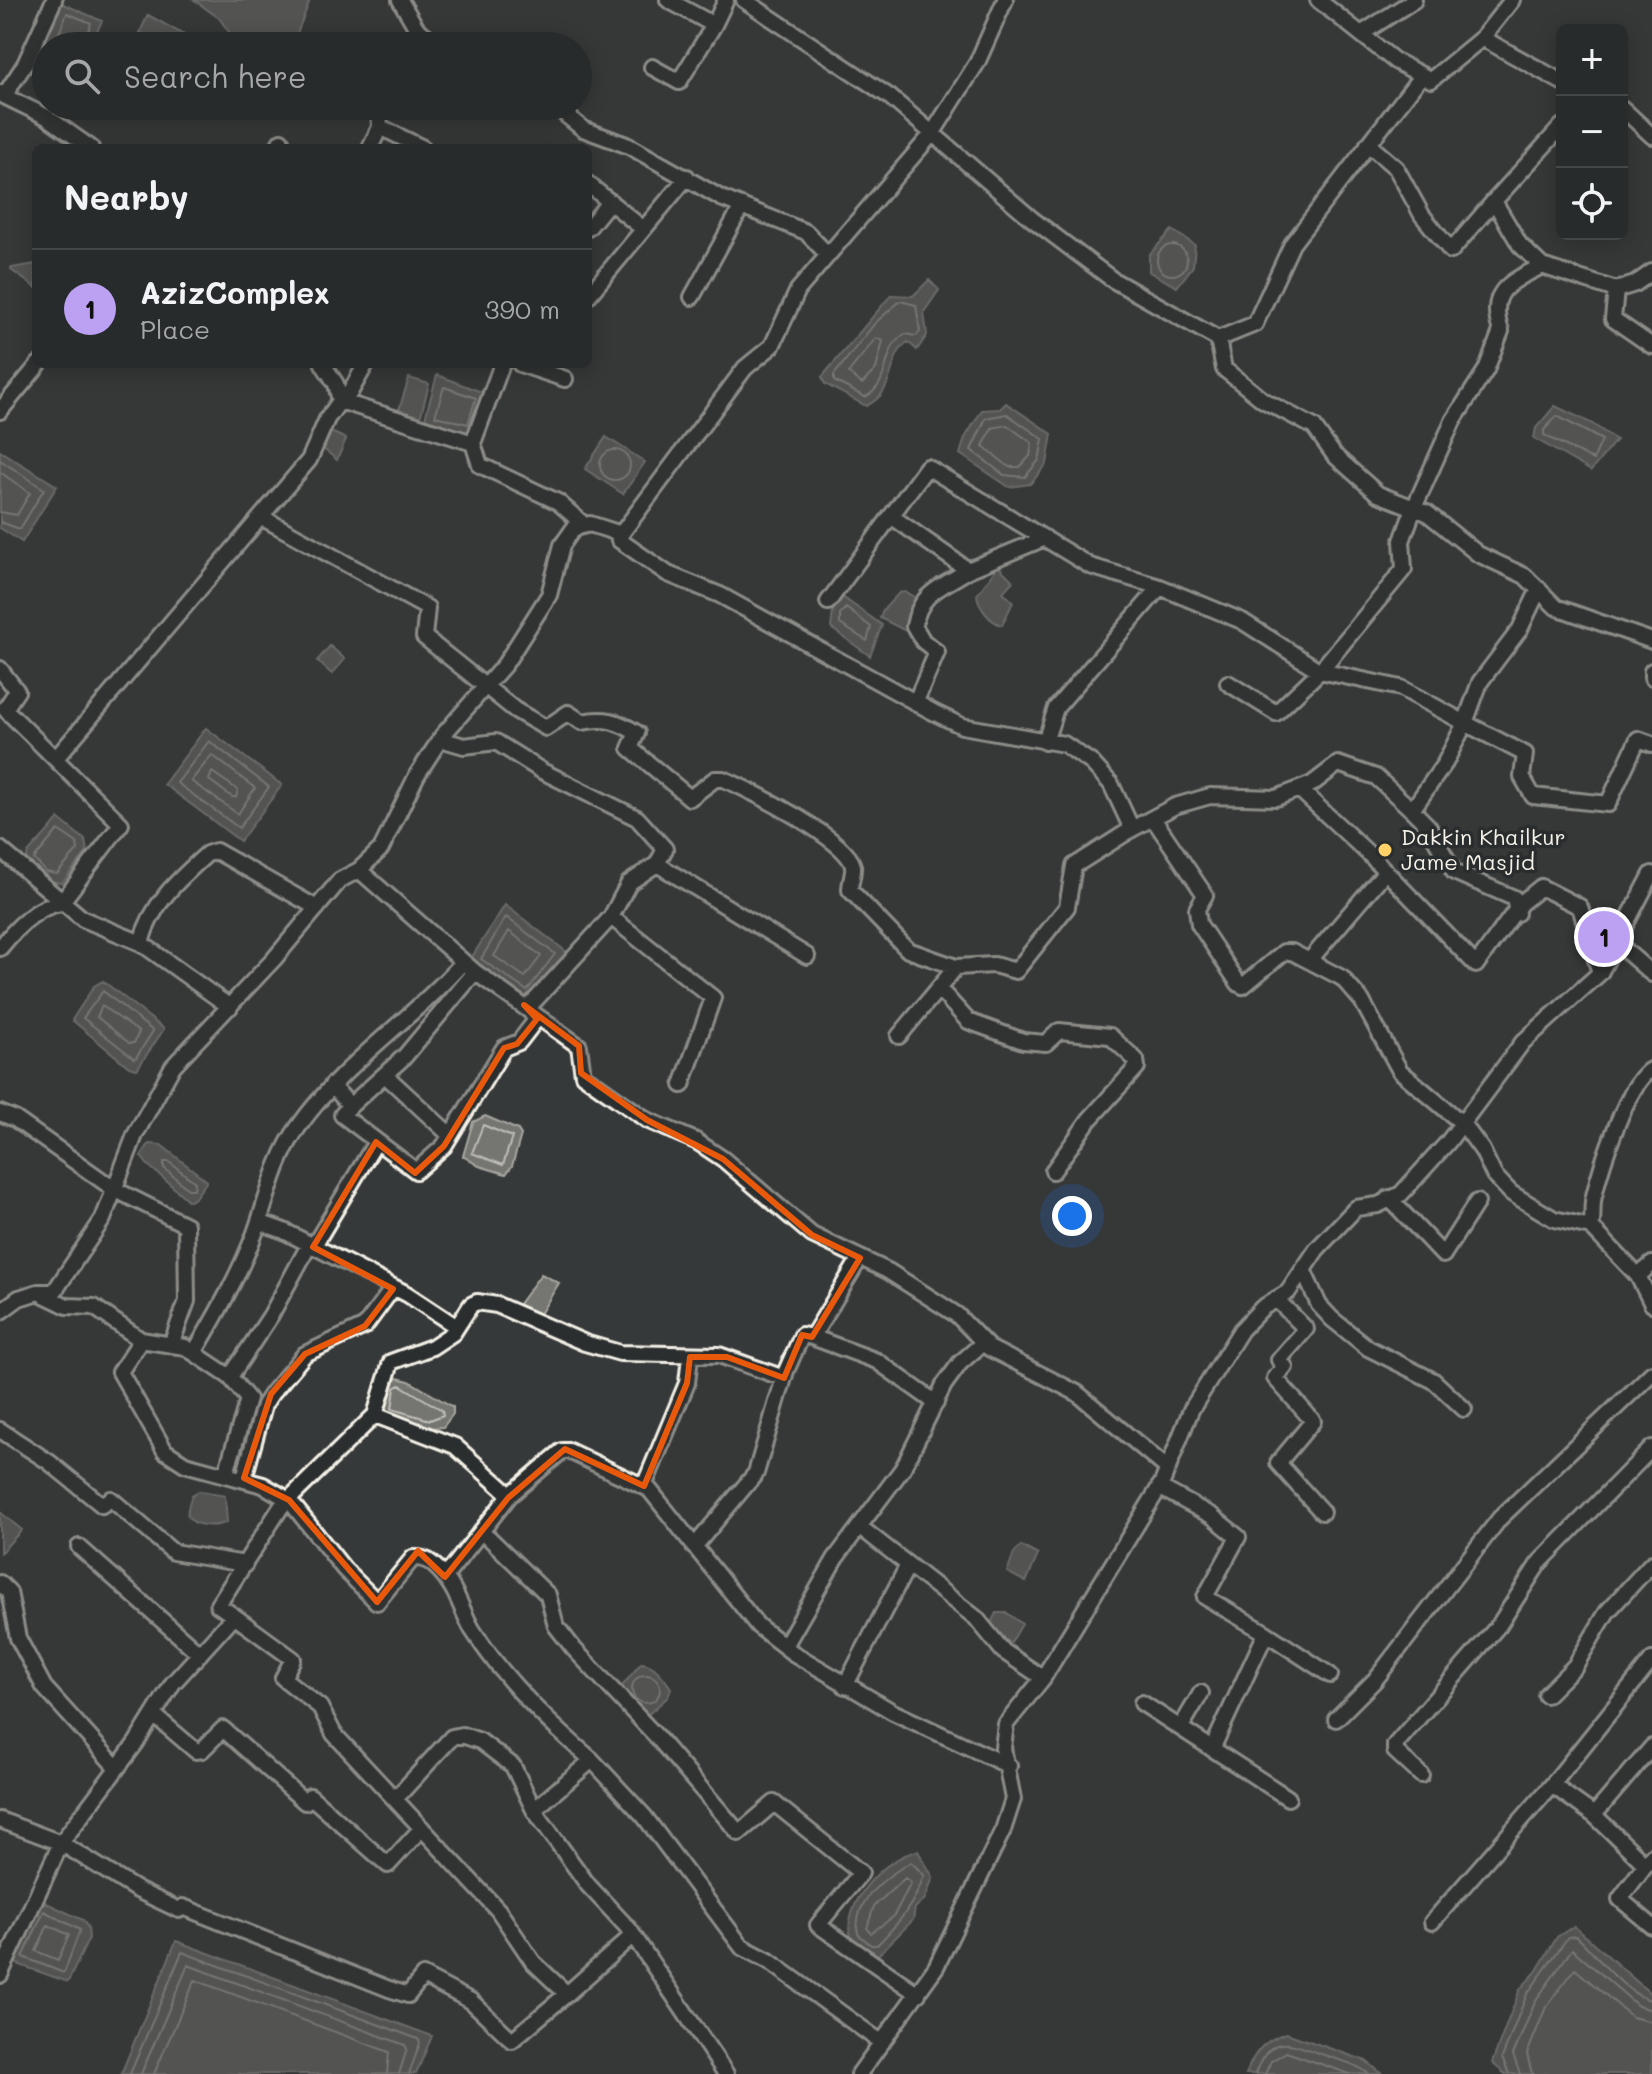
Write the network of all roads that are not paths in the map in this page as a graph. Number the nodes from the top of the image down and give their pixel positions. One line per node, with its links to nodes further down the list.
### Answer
1 (54, 0): 12 (street)
2 (400, 0): 11 (street)
3 (668, 0): 10 (street)
4 (726, 0): 10 (street)
5 (744, 0): 29 (street)
6 (1005, 0): 29 (street)
7 (1318, 0): 15 (street)
8 (1414, 0): 15 (street)
9 (1512, 0): 16 (street)
10 (714, 25): 18 (street)
11 (417, 29): 13 (street); 14 (street)
12 (40, 32)
13 (416, 32)
14 (421, 32)
15 (1361, 34): 19 (street)
16 (1482, 38): 19 (street); 20 (street)
17 (32, 49): 21 (street)
18 (652, 67)
19 (1422, 75): 34 (street)
20 (1556, 79)
21 (2, 94): 22 (street)
22 (32, 109)
23 (1628, 114): 30 (street)
24 (51, 120): 31 (street)
25 (380, 120): 27 (street)
26 (572, 120): 35 (street)
27 (380, 127): 32 (street); 33 (street)
28 (1556, 133): 38 (street)
29 (932, 134): 42 (street); 48 (street)
30 (1652, 136)
31 (85, 144)
32 (372, 144)
33 (415, 144)
34 (1368, 144): 38 (street); 48 (street)
35 (687, 177): 39 (street); 41 (street)
36 (592, 187): 37 (street)
37 (610, 201): 40 (street); 41 (street)
38 (1494, 201): 43 (street)
39 (742, 206): 42 (street); 47 (street)
40 (592, 223)
41 (642, 228): 46 (street)
42 (828, 255): 63 (street)
43 (1542, 266): 45 (street); 59 (street)
44 (1652, 272): 45 (street)
45 (1616, 290): 49 (street)
46 (592, 291)
47 (692, 297)
48 (1218, 339): 59 (street)
49 (1652, 346)
50 (36, 368): 57 (street)
51 (326, 368): 56 (street)
52 (363, 368): 56 (street)
53 (501, 368): 58 (street)
54 (533, 368): 55 (street)
55 (565, 379)
56 (342, 402): 58 (street); 61 (street)
57 (0, 411)
58 (473, 443): 62 (street)
59 (1414, 508): 67 (street); 71 (street)
60 (891, 516): 64 (street); 65 (street); 68 (street)
61 (261, 517): 75 (street); 82 (street)
62 (582, 523): 63 (street); 75 (street)
63 (621, 534): 76 (street)
64 (1045, 538): 65 (street); 66 (street)
65 (968, 570): 76 (street)
66 (1160, 587): 71 (street); 80 (street)
67 (1539, 589): 69 (street); 78 (street)
68 (828, 602)
69 (1652, 641)
70 (0, 669): 77 (street)
71 (1320, 671): 74 (street); 78 (street)
72 (1652, 671): 73 (street)
73 (1652, 678)
74 (1228, 683)
75 (486, 686): 79 (street); 102 (street)
76 (916, 701): 80 (street)
77 (3, 711): 82 (street)
78 (1465, 723): 81 (street); 84 (street)
79 (440, 739): 88 (street); 89 (street)
80 (1045, 742): 86 (street)
81 (1652, 744)
82 (57, 757): 92 (street)
83 (1299, 789): 84 (street); 85 (street); 90 (street)
84 (1412, 810): 94 (street)
85 (1153, 818): 86 (street); 100 (street)
86 (1132, 829): 102 (street)
87 (0, 849): 92 (street)
88 (657, 864): 95 (street); 99 (street)
89 (359, 870): 93 (street); 101 (street)
90 (1386, 871): 94 (street); 100 (street)
91 (1652, 874): 97 (street)
92 (61, 903): 96 (street); 98 (street)
93 (317, 908): 96 (street); 106 (street)
94 (1517, 913): 103 (street)
95 (611, 917): 107 (street); 112 (street)
96 (141, 943): 106 (street)
97 (1618, 944): 103 (street); 104 (street)
98 (0, 948)
99 (807, 956)
100 (1309, 961): 115 (street)
101 (469, 967): 107 (street); 110 (street); 111 (street)
102 (956, 967): 105 (street)
103 (1600, 973): 115 (street)
104 (1652, 974)
105 (940, 990): 108 (street); 118 (street)
106 (230, 1007): 119 (street)
107 (526, 1007): 116 (street); 125 (street)
108 (899, 1036)
109 (1652, 1069): 123 (street)
110 (385, 1075): 113 (street); 116 (street)
111 (332, 1085): 113 (street); 122 (street)
112 (682, 1085)
113 (350, 1106): 117 (street)
114 (0, 1113): 119 (street)
115 (1463, 1124): 120 (street); 123 (street)
116 (450, 1135): 117 (street)
117 (376, 1142): 124 (street)
118 (1053, 1171)
119 (114, 1189): 130 (street); 139 (street)
120 (1389, 1198): 121 (street); 127 (street)
121 (1477, 1202)
122 (259, 1222): 124 (street); 141 (street)
123 (1591, 1227): 128 (street)
124 (311, 1246): 129 (street); 144 (street)
125 (860, 1258): 137 (street); 140 (street)
126 (1652, 1264): 128 (street)
127 (1304, 1272): 133 (street); 147 (street)
128 (1638, 1276): 134 (street)
129 (393, 1288): 136 (street); 153 (street)
130 (38, 1292): 132 (street); 138 (street)
131 (0, 1296): 132 (street)
132 (19, 1298): 135 (street)
133 (1276, 1299): 151 (street); 158 (street)
134 (1652, 1304)
135 (0, 1312)
136 (457, 1327): 142 (street); 148 (street)
137 (812, 1337): 145 (street); 146 (street)
138 (141, 1340): 139 (street); 152 (street)
139 (172, 1342): 141 (street)
140 (983, 1343): 146 (street); 151 (street)
141 (194, 1353): 144 (street)
142 (690, 1357): 145 (street); 154 (street)
143 (1652, 1373): 180 (street)
144 (230, 1377): 152 (street)
145 (784, 1378): 162 (street)
146 (936, 1403): 159 (street)
147 (1464, 1409)
148 (375, 1415): 156 (street); 157 (street)
149 (0, 1430): 164 (street)
150 (1652, 1448): 187 (street)
151 (1168, 1469): 155 (street)
152 (226, 1473): 153 (street)
153 (244, 1478): 157 (street)
154 (644, 1486): 156 (street); 162 (street)
155 (1159, 1487): 169 (street); 174 (street)
156 (510, 1495): 160 (street)
157 (289, 1500): 164 (street); 166 (street)
158 (1322, 1512)
159 (860, 1527): 165 (street); 170 (street)
160 (483, 1532): 166 (street); 202 (street)
161 (79, 1547): 171 (street)
162 (694, 1547): 170 (street)
163 (1652, 1563): 177 (street)
164 (245, 1564): 168 (street)
165 (908, 1565): 174 (street); 175 (street)
166 (445, 1577): 184 (street)
167 (0, 1583): 186 (street)
168 (234, 1616): 171 (street); 189 (street)
169 (1266, 1633): 173 (street); 183 (street)
170 (785, 1646): 175 (street)
171 (200, 1654): 179 (street)
172 (1652, 1660): 188 (street)
173 (1330, 1675)
174 (1043, 1678): 185 (street)
175 (845, 1686): 185 (street)
176 (1201, 1693): 181 (street)
177 (1546, 1695)
178 (1142, 1703): 181 (street)
179 (154, 1715): 186 (street); 194 (street)
180 (1336, 1719)
181 (1181, 1727): 183 (street)
182 (1652, 1747): 192 (street)
183 (1212, 1749): 190 (street)
184 (592, 1760): 191 (street); 203 (street)
185 (1009, 1766): 202 (street)
186 (117, 1768): 195 (street)
187 (1421, 1775)
188 (1552, 1785): 192 (street); 197 (street)
189 (396, 1798): 191 (street); 194 (street)
190 (1288, 1798)
191 (534, 1810): 199 (street)
192 (1594, 1815): 196 (street)
193 (0, 1820): 195 (street)
194 (422, 1828): 201 (street)
195 (61, 1843): 200 (street); 201 (street)
196 (1649, 1860): 198 (street)
197 (1432, 1922)
198 (1652, 1926)
199 (633, 1935): 201 (street); 204 (street)
200 (0, 1975)
201 (567, 1994)
202 (918, 1994): 203 (street)
203 (882, 2043): 205 (street)
204 (726, 2074)
205 (859, 2074)

